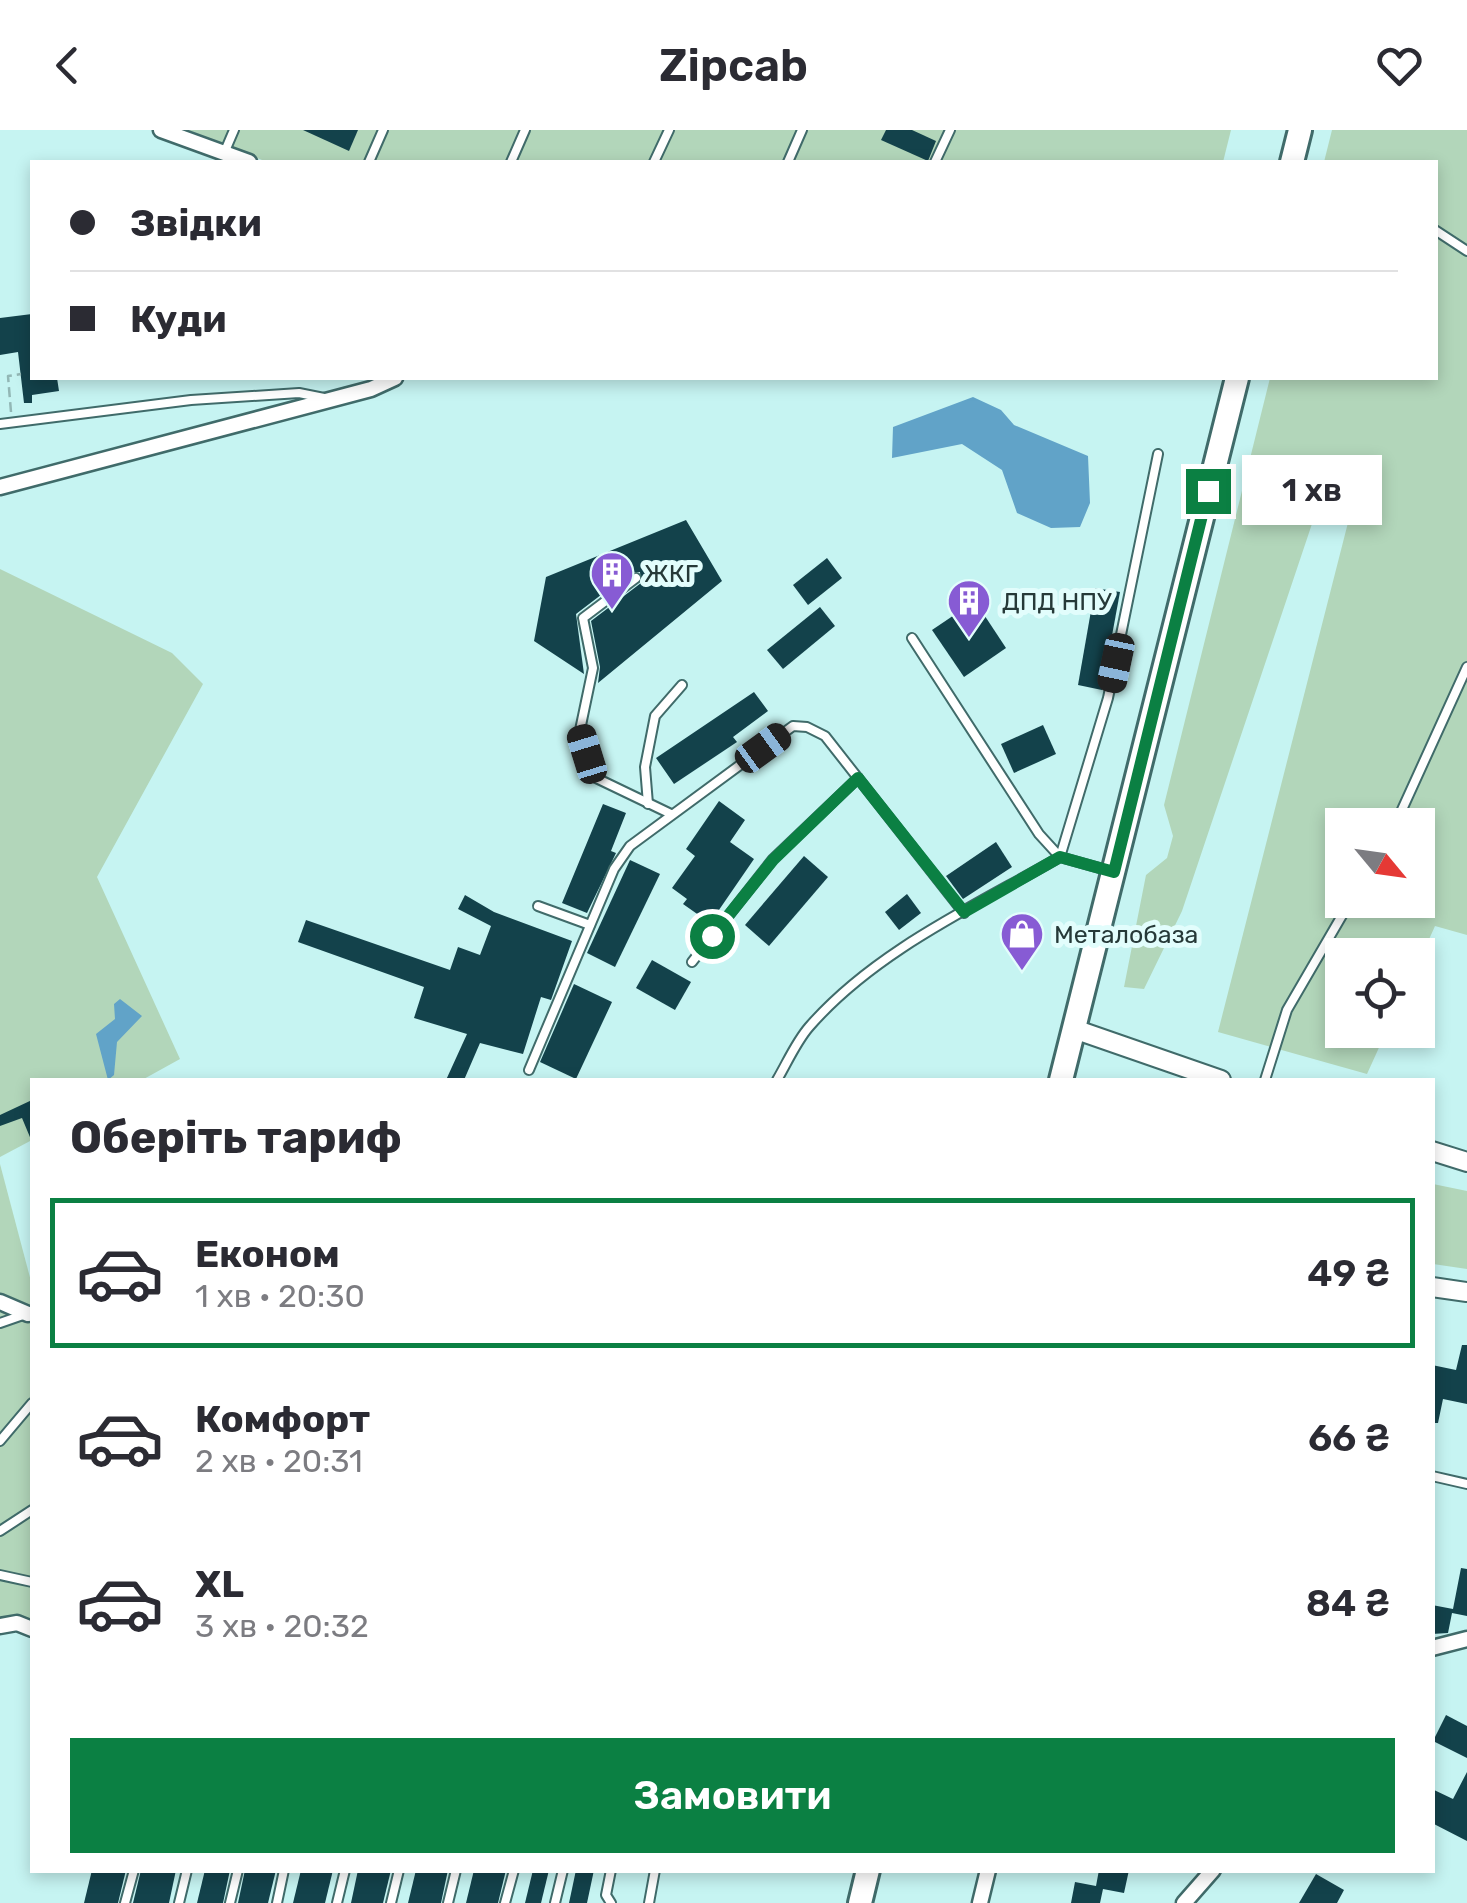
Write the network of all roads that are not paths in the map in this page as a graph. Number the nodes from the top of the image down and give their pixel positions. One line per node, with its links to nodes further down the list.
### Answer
1 (161, 130): 9 (street)
2 (234, 130): 9 (lane)
3 (383, 130): 11 (lane)
4 (525, 130): 12 (lane)
5 (669, 130): 13 (lane)
6 (802, 130): 14 (lane)
7 (950, 130): 15 (lane)
8 (1300, 130): 16 (highway)
9 (225, 151): 10 (street)
10 (245, 160)
11 (370, 160)
12 (513, 160)
13 (655, 160)
14 (789, 160)
15 (936, 160)
16 (1292, 160)
17 (1438, 232): 18 (lane)
18 (1467, 251)
19 (391, 380): 21 (street)
20 (1237, 380): 34 (highway)
21 (328, 399): 22 (lane); 24 (street)
22 (0, 424)
23 (1158, 454): 33 (lane)
24 (0, 487)
25 (636, 578): 30 (lane)
26 (912, 638): 33 (lane)
27 (1467, 667): 31 (lane)
28 (682, 685): 30 (lane)
29 (858, 778): 32 (lane); 36 (lane); 39 (lane)
30 (648, 804): 32 (lane)
31 (1403, 808)
32 (671, 814): 38 (lane)
33 (1060, 857): 34 (lane); 36 (lane)
34 (1114, 872): 40 (highway)
35 (538, 906): 38 (lane)
36 (964, 912): 42 (lane)
37 (1341, 918): 45 (lane)
38 (590, 925): 41 (lane)
39 (692, 962)
40 (1074, 1029): 43 (highway); 44 (street)
41 (529, 1070)
42 (778, 1078)
43 (1062, 1078)
44 (1214, 1078)
45 (1267, 1078)
46 (1435, 1151): 47 (street)
47 (1467, 1162)
48 (1435, 1287): 49 (street)
49 (1467, 1292)
50 (0, 1302): 51 (street)
51 (30, 1313): 52 (lane)
52 (0, 1323)
53 (30, 1404): 54 (lane)
54 (0, 1441)
55 (1435, 1477): 56 (lane)
56 (1467, 1484)
57 (30, 1511): 58 (lane)
58 (0, 1531)
59 (0, 1575): 60 (lane)
60 (30, 1582)
61 (0, 1626): 62 (street)
62 (30, 1629)
63 (1467, 1639): 64 (street)
64 (1435, 1647)
65 (133, 1873): 79 (lane)
66 (186, 1873): 80 (lane)
67 (237, 1873): 81 (lane)
68 (283, 1873): 82 (lane)
69 (343, 1873): 83 (lane)
70 (398, 1873): 84 (lane)
71 (455, 1873): 85 (lane)
72 (513, 1873): 86 (lane)
73 (562, 1873): 87 (lane)
74 (610, 1873): 88 (lane)
75 (654, 1873): 89 (lane)
76 (867, 1873): 90 (highway)
77 (987, 1873): 91 (street)
78 (1210, 1873): 92 (street)
79 (126, 1903)
80 (179, 1903)
81 (230, 1903)
82 (277, 1903)
83 (337, 1903)
84 (391, 1903)
85 (448, 1903)
86 (506, 1903)
87 (555, 1903)
88 (611, 1903)
89 (648, 1903)
90 (860, 1903)
91 (980, 1903)
92 (1184, 1903)

